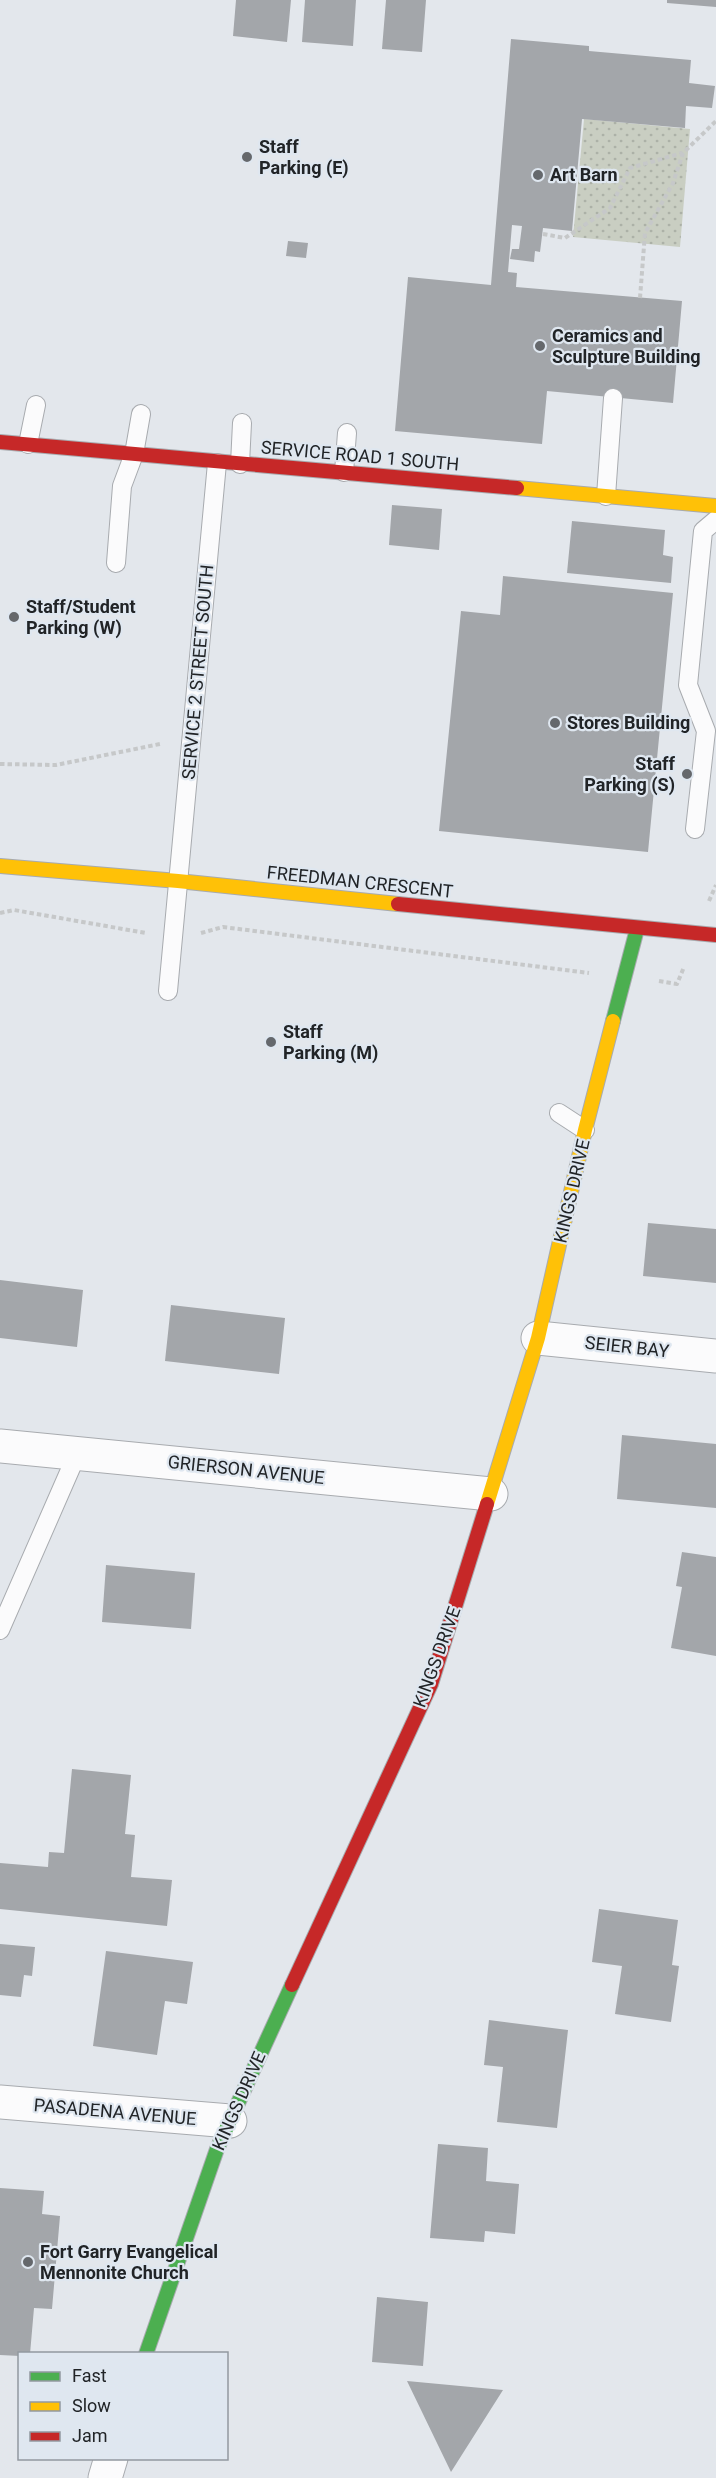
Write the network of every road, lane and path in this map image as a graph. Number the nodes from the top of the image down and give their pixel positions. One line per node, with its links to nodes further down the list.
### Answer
1 (716, 121): 2 (path)
2 (682, 153): 3 (path); 4 (path)
3 (543, 234)
4 (640, 298)
5 (613, 398): 16 (lane)
6 (36, 405): 11 (lane)
7 (141, 414): 12 (lane)
8 (242, 423): 14 (lane)
9 (347, 433): 15 (lane)
10 (0, 442): 11 (street, SERVICE ROAD 1 SOUTH)
11 (28, 444): 12 (street, SERVICE ROAD 1 SOUTH)
12 (134, 454): 13 (street, SERVICE ROAD 1 SOUTH); 19 (lane)
13 (217, 463): 14 (street, SERVICE ROAD 1 SOUTH); 24 (lane, SERVICE 2 STREET SOUTH)
14 (240, 464): 15 (street, SERVICE ROAD 1 SOUTH)
15 (344, 472): 16 (street, SERVICE ROAD 1 SOUTH)
16 (606, 496): 17 (street, SERVICE ROAD 1 SOUTH)
17 (716, 506)
18 (716, 520): 22 (lane)
19 (116, 563)
20 (160, 744): 21 (path)
21 (0, 764)
22 (695, 829)
23 (0, 867): 24 (street, FREEDMAN CRESCENT)
24 (178, 881): 26 (street, FREEDMAN CRESCENT); 28 (lane, SERVICE 2 STREET SOUTH)
25 (0, 913): 28 (path)
26 (637, 929): 27 (street, FREEDMAN CRESCENT); 34 (street, KINGS DRIVE)
27 (716, 935)
28 (173, 939): 29 (path); 32 (lane, SERVICE 2 STREET SOUTH)
29 (576, 971)
30 (656, 980): 31 (path)
31 (677, 984)
32 (168, 991)
33 (559, 1113): 34 (lane)
34 (585, 1130): 35 (street, KINGS DRIVE)
35 (538, 1338): 36 (street, SEIER BAY); 39 (street, KINGS DRIVE)
36 (716, 1356)
37 (0, 1446): 38 (street, GRIERSON AVENUE)
38 (77, 1454): 39 (street, GRIERSON AVENUE); 40 (lane)
39 (491, 1494): 42 (street, KINGS DRIVE)
40 (0, 1630)
41 (0, 2102): 42 (street, PASADENA AVENUE)
42 (230, 2121): 43 (street, KINGS DRIVE)
43 (147, 2352)
44 (110, 2460): 45 (street)
45 (105, 2478)

